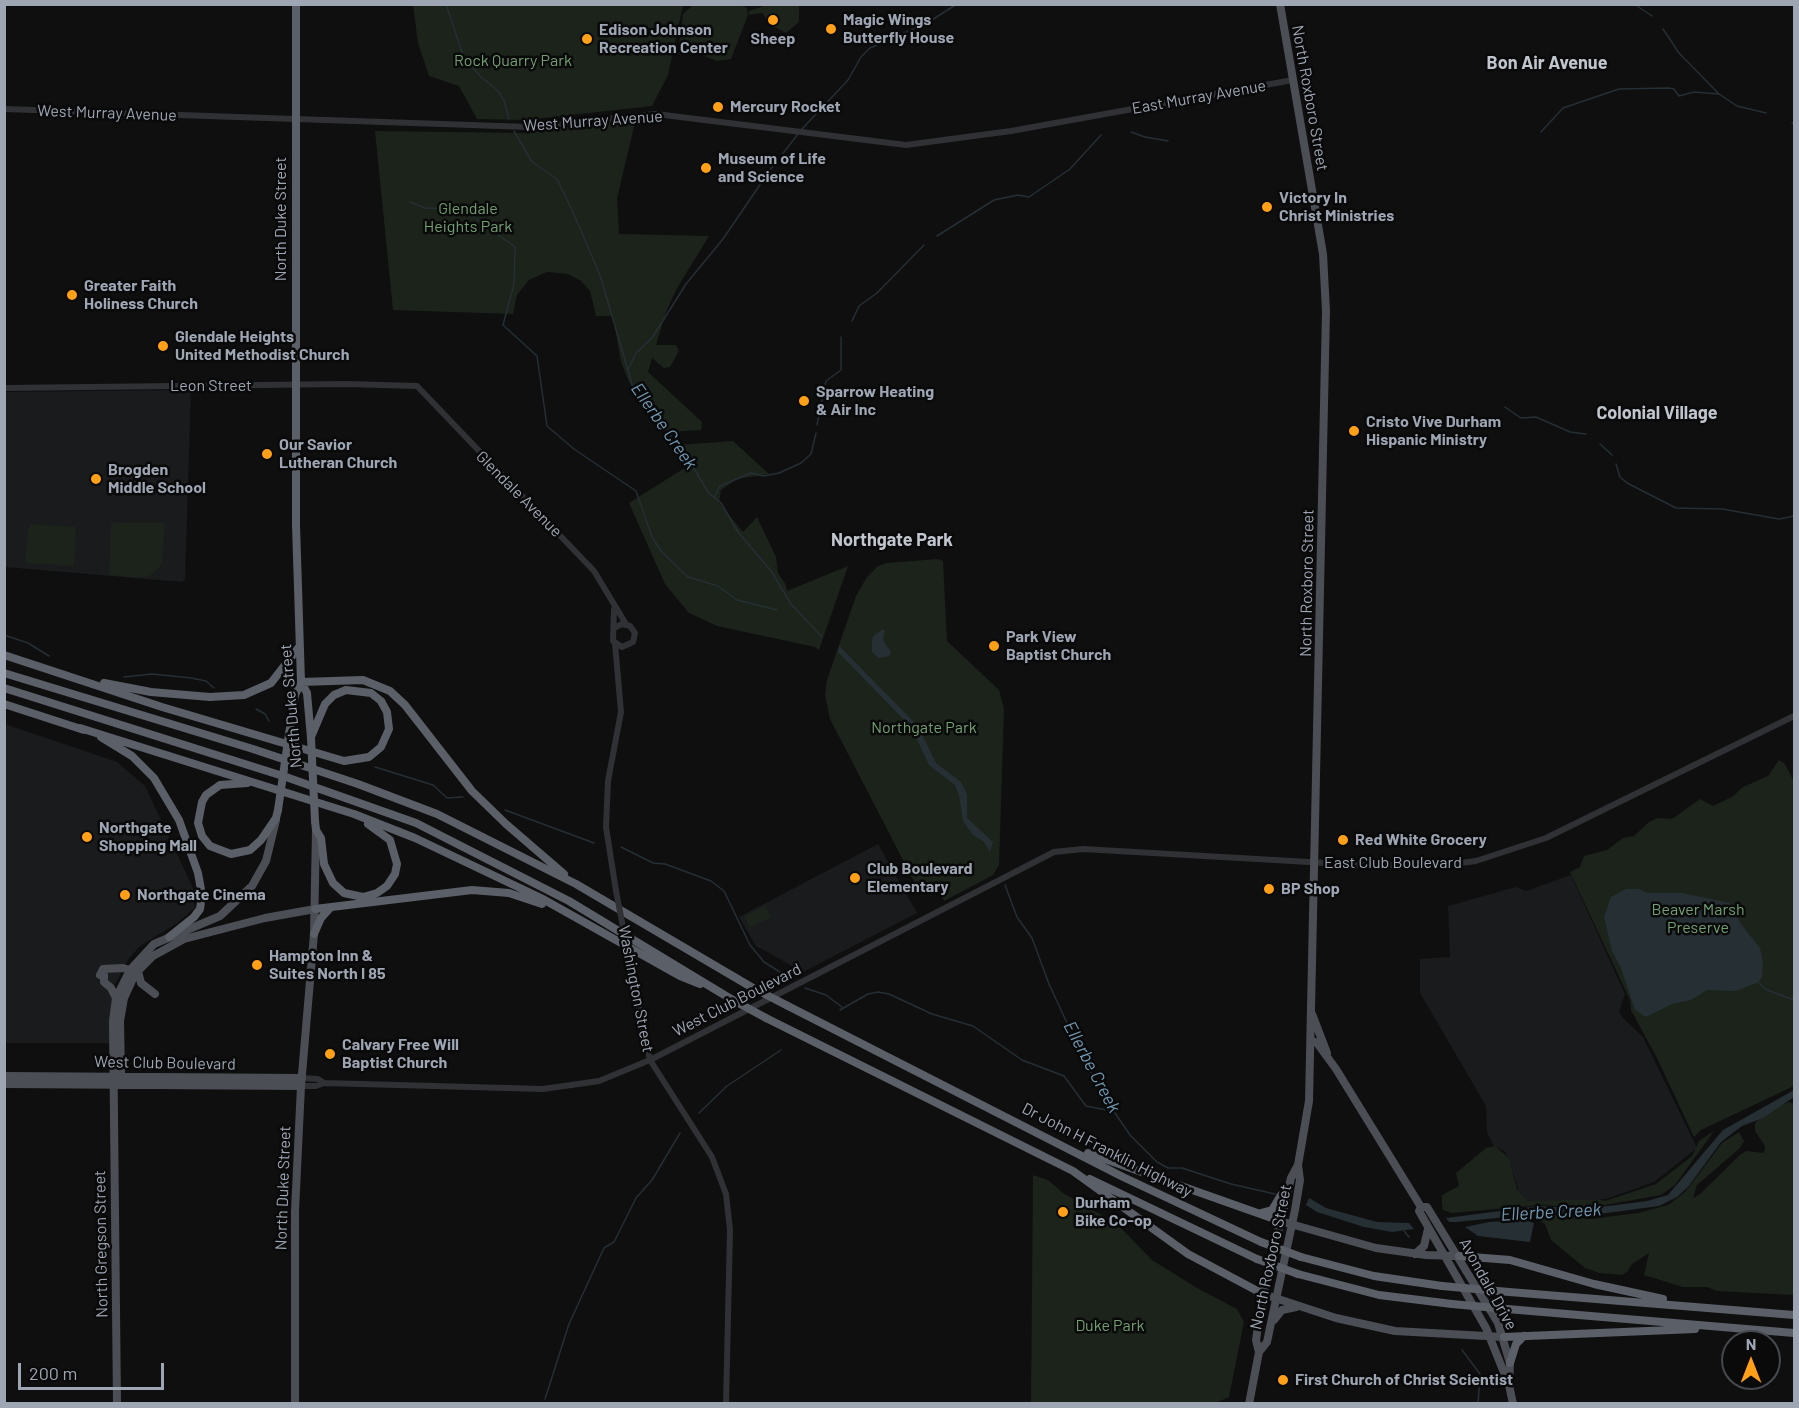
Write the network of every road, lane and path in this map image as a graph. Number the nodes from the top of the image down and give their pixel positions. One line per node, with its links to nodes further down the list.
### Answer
1 (297, 4): 6 (highway, North Duke Street)
2 (1280, 4): 3 (main road, North Roxboro Street)
3 (1293, 80): 5 (street, East Murray Avenue); 31 (main road, North Roxboro Street)
4 (4, 109): 6 (street, West Murray Avenue)
5 (1105, 115): 6 (street, West Murray Avenue)
6 (297, 120): 7 (highway, North Duke Street)
7 (296, 386): 8 (street, Leon Street); 9 (street, Leon Street); 15 (highway, North Duke Street)
8 (417, 386): 10 (street, Glendale Avenue)
9 (4, 388)
10 (614, 606): 11 (street, Glendale Avenue); 12 (street, Glendale Avenue)
11 (626, 624): 12 (street); 14 (street)
12 (614, 628): 13 (street)
13 (615, 643): 14 (street); 17 (street, Washington Street)
14 (627, 646): 17 (street)
15 (300, 647): 19 (highway); 20 (highway, North Duke Street)
16 (4, 655): 19 (highway)
17 (617, 664): 45 (street, Washington Street, bridge)
18 (4, 673): 32 (highway)
19 (63, 674): 25 (highway)
20 (301, 682): 25 (highway, North Duke Street); 28 (highway, North Gregson Street, bridge); 32 (highway)
21 (4, 688): 39 (highway)
22 (4, 704): 24 (highway)
23 (1794, 716): 31 (street, East Club Boulevard)
24 (80, 728): 26 (highway); 37 (highway)
25 (311, 738): 29 (highway, North Duke Street, bridge)
26 (260, 784): 27 (highway); 28 (highway)
27 (335, 809): 29 (highway); 35 (highway)
28 (277, 814): 37 (main road, North Gregson Street)
29 (316, 825): 34 (main road, North Duke Street)
30 (1139, 853): 31 (street, East Club Boulevard); 45 (street, West Club Boulevard)
31 (1315, 863): 42 (main road, North Roxboro Street)
32 (576, 884): 51 (highway, Dr John H Franklin Highway, bridge)
33 (330, 908): 34 (highway); 35 (highway); 36 (highway)
34 (315, 909): 36 (main road, North Duke Street); 38 (main road, North Gregson Street)
35 (568, 914): 39 (highway)
36 (314, 934): 49 (main road, North Duke Street)
37 (169, 937): 38 (main road, North Gregson Street)
38 (134, 970): 40 (main road); 41 (main road, North Gregson Street); 41 (main road); 48 (main road, North Gregson Street)
39 (718, 992): 53 (highway, bridge)
40 (156, 994)
41 (116, 998): 48 (main road, North Gregson Street)
42 (1311, 1012): 43 (main road, North Roxboro Street); 44 (main road, Avondale Drive)
43 (1311, 1040): 44 (main road, Avondale Drive); 46 (main road, North Roxboro Street)
44 (1328, 1058): 46 (main road); 55 (main road, Avondale Drive)
45 (650, 1060): 49 (street, West Club Boulevard); 79 (street, Washington Street)
46 (1310, 1060): 52 (main road, North Roxboro Street)
47 (4, 1076): 48 (main road, West Club Boulevard)
48 (117, 1078): 49 (main road, West Club Boulevard); 50 (main road, West Club Boulevard); 77 (main road, North Gregson Street)
49 (301, 1082): 78 (main road, North Duke Street)
50 (4, 1084)
51 (1050, 1138): 56 (highway); 66 (highway, Dr John H Franklin Highway, bridge)
52 (1298, 1165): 54 (main road, North Roxboro Street); 58 (main road, North Roxboro Street)
53 (1073, 1171): 63 (highway); 69 (highway, Dr John H Franklin Highway, bridge)
54 (1287, 1194): 56 (highway); 57 (main road, North Roxboro Street)
55 (1421, 1206): 59 (main road, Avondale Drive); 62 (main road, Avondale Drive)
56 (1260, 1213): 57 (highway)
57 (1280, 1221): 58 (main road); 63 (main road, North Roxboro Street)
58 (1292, 1224): 60 (main road); 64 (main road, North Roxboro Street)
59 (1428, 1229): 60 (main road); 61 (main road, Avondale Drive)
60 (1415, 1254): 61 (main road)
61 (1443, 1256): 62 (main road); 73 (main road, Avondale Drive)
62 (1459, 1256): 66 (highway); 72 (main road, Avondale Drive)
63 (1263, 1294): 64 (main road); 74 (main road, North Roxboro Street)
64 (1277, 1299): 65 (main road); 68 (main road, North Roxboro Street)
65 (1299, 1306): 68 (main road); 73 (main road)
66 (1699, 1307): 67 (highway)
67 (1794, 1315)
68 (1271, 1323): 74 (main road, North Roxboro Street)
69 (1731, 1328): 70 (highway); 71 (highway)
70 (1794, 1333)
71 (1524, 1336): 72 (highway); 75 (highway)
72 (1504, 1337): 73 (main road); 75 (main road, Avondale Drive)
73 (1490, 1338): 76 (main road, Avondale Drive)
74 (1259, 1352): 80 (main road, North Roxboro Street)
75 (1510, 1363): 76 (main road, Avondale Drive)
76 (1509, 1385): 81 (main road, Avondale Drive)
77 (117, 1404)
78 (295, 1404)
79 (726, 1404)
80 (1249, 1404)
81 (1513, 1404)

